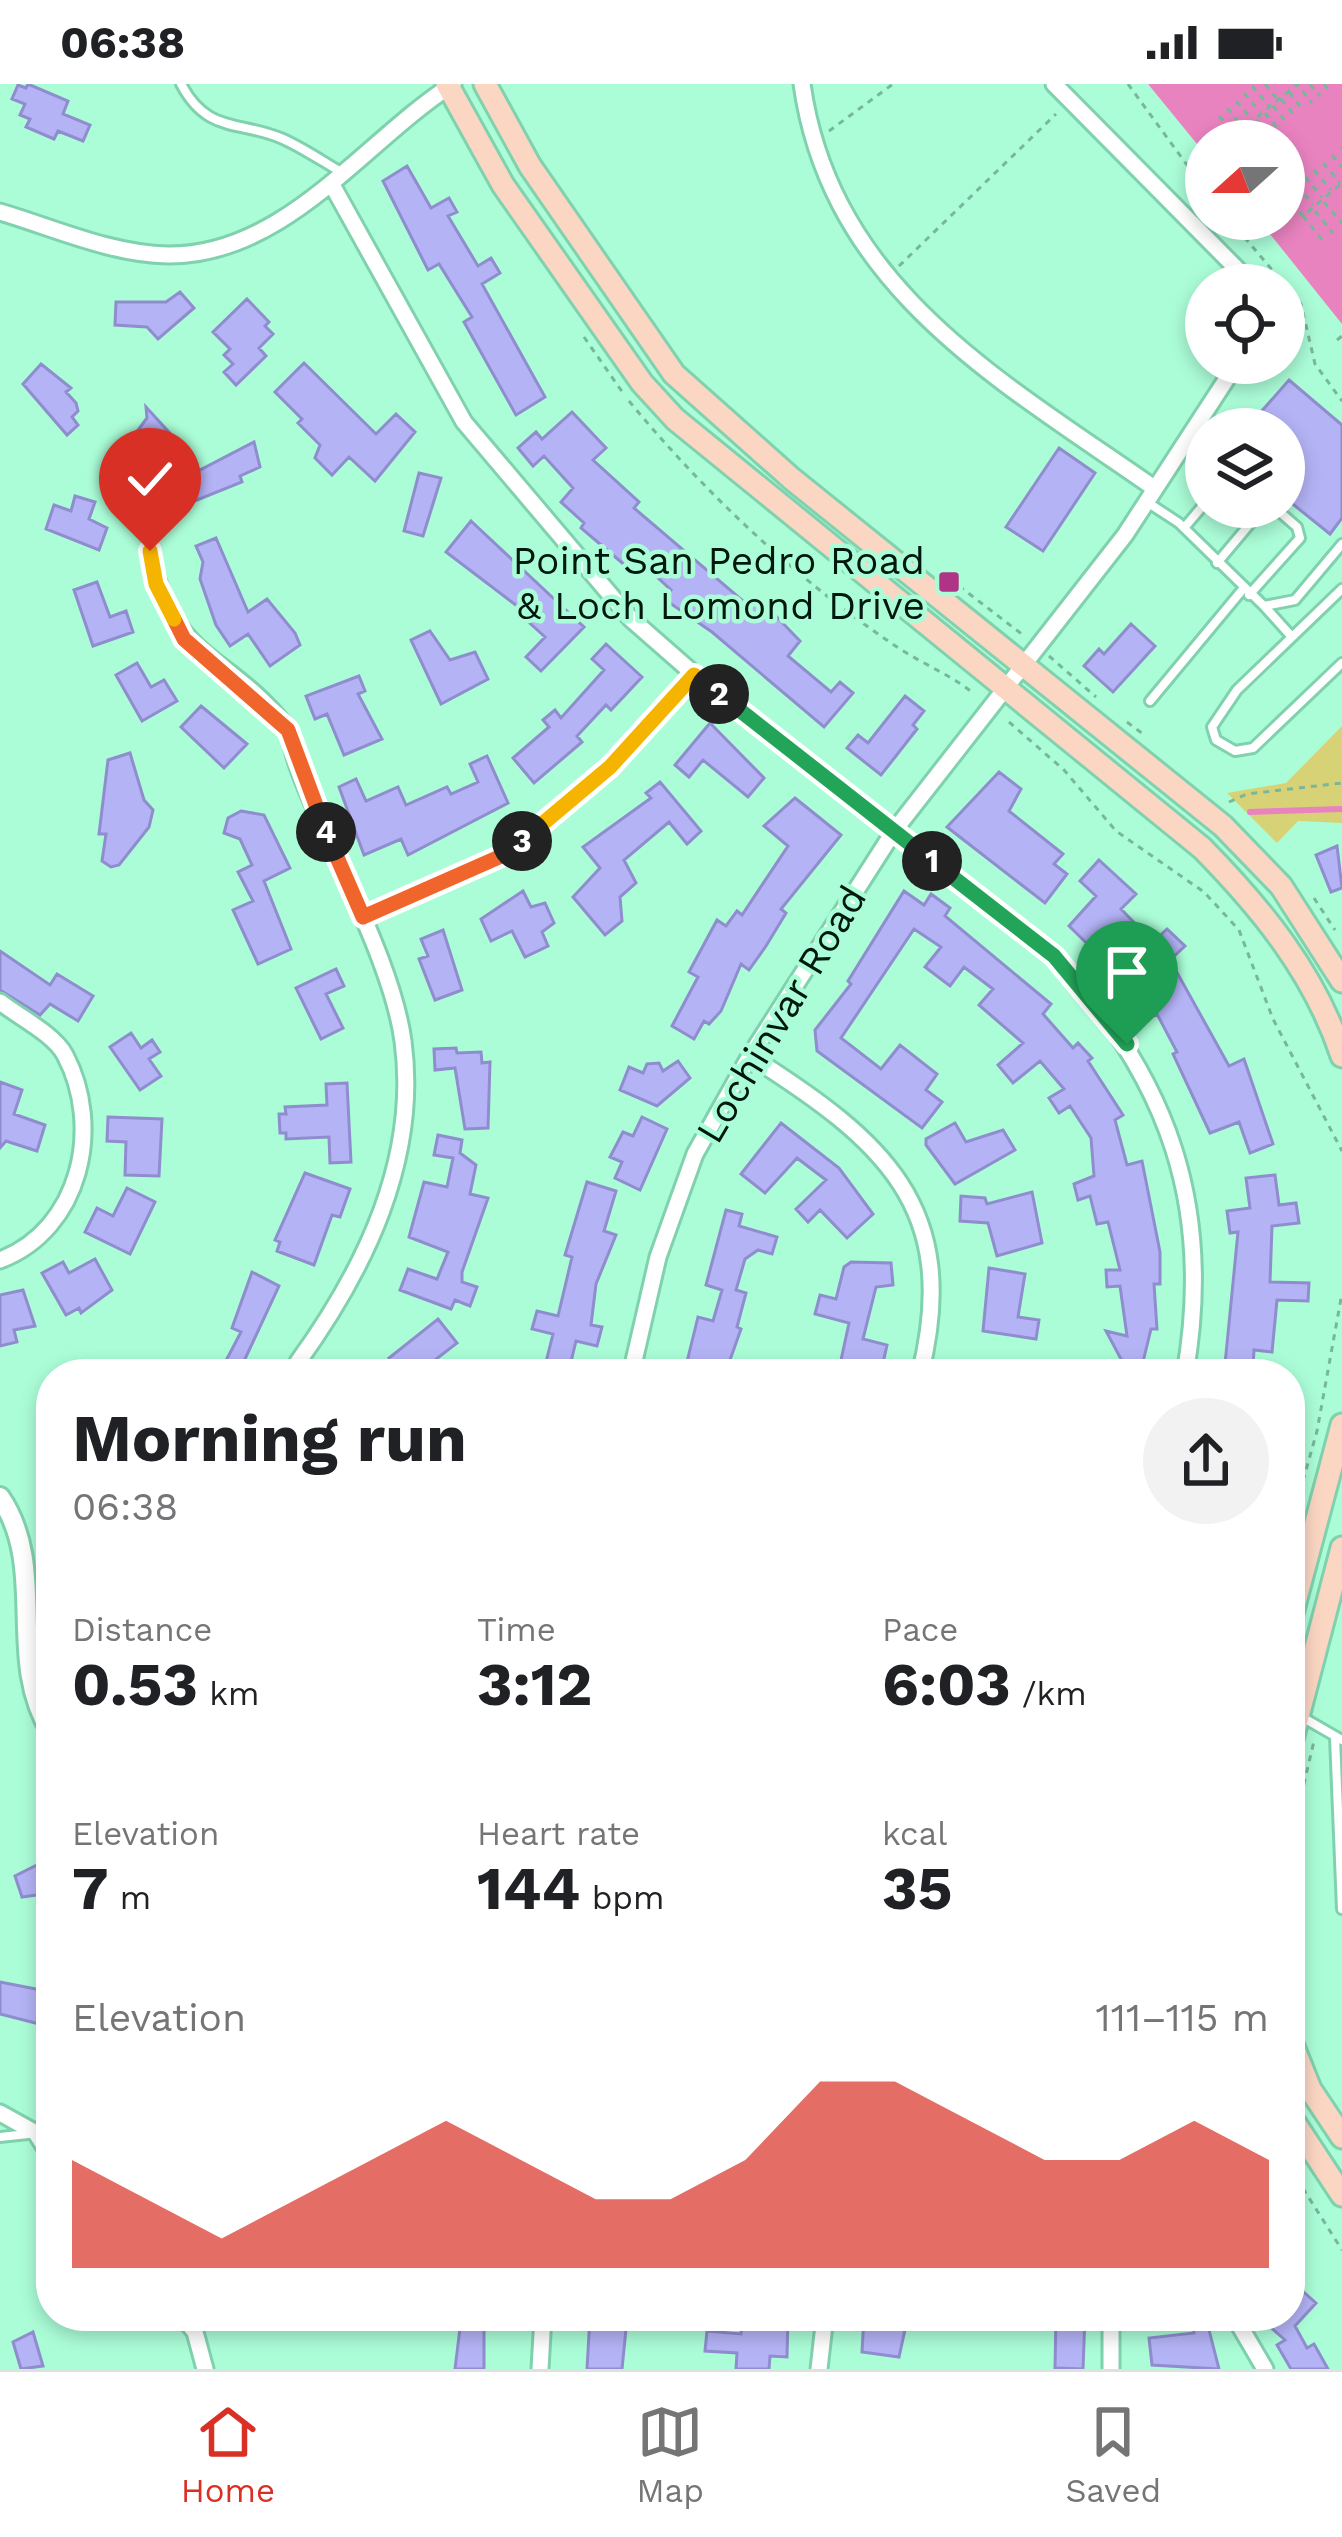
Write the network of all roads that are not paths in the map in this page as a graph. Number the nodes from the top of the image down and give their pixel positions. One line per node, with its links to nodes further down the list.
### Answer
1 (181, 84): 6 (lane)
2 (485, 84): 10 (main road)
3 (802, 84): 11 (street)
4 (1054, 84): 8 (street)
5 (450, 85): 6 (street); 12 (main road)
6 (337, 178): 7 (street); 25 (street)
7 (0, 212)
8 (1232, 264)
9 (1224, 384): 11 (street, Lochinvar Road)
10 (801, 487): 12 (main road); 24 (main road)
11 (1150, 495): 15 (lane); 24 (street, Lochinvar Road)
12 (781, 511): 26 (main road)
13 (1246, 528): 18 (lane)
14 (1297, 528): 20 (lane)
15 (1184, 529): 18 (lane)
16 (1342, 544): 21 (lane)
17 (150, 551): 29 (street)
18 (1217, 563): 20 (lane)
19 (1342, 589): 22 (lane)
20 (1246, 592): 21 (lane); 27 (lane)
21 (1264, 606): 22 (lane)
22 (1292, 637): 23 (lane)
23 (1342, 663)
24 (1027, 666): 26 (street, Lochinvar Road); 30 (main road)
25 (694, 675): 28 (street); 29 (street)
26 (1007, 692): 28 (street, Lochinvar Road); 32 (main road)
27 (1150, 701)
28 (894, 831): 33 (street, Lochinvar Road); 39 (street)
29 (363, 917): 36 (street)
30 (1342, 981)
31 (0, 1002): 35 (street)
32 (1338, 1032): 34 (main road)
33 (750, 1056): 37 (street, Lochinvar Road); 38 (street)
34 (1342, 1056)
35 (0, 1260)
36 (300, 1359)
37 (634, 1359)
38 (924, 1359)
39 (1188, 1359)
40 (1342, 1425): 43 (main road)
41 (0, 1497): 45 (street)
42 (1342, 1548): 44 (main road)
43 (1305, 1565)
44 (1305, 1676)
45 (36, 1698)
46 (1305, 1720): 47 (lane)
47 (1338, 1739): 48 (lane)
48 (1342, 1909)
49 (1305, 2077): 53 (main road)
50 (0, 2113): 51 (street)
51 (36, 2134): 52 (lane)
52 (0, 2137)
53 (1342, 2137)
54 (1305, 2138): 55 (main road)
55 (1342, 2194)
56 (194, 2331): 61 (street)
57 (542, 2331): 62 (street)
58 (824, 2331): 63 (street)
59 (1111, 2331): 64 (street)
60 (1243, 2331): 65 (street)
61 (205, 2369)
62 (540, 2369)
63 (820, 2369)
64 (1111, 2369)
65 (1265, 2369)

